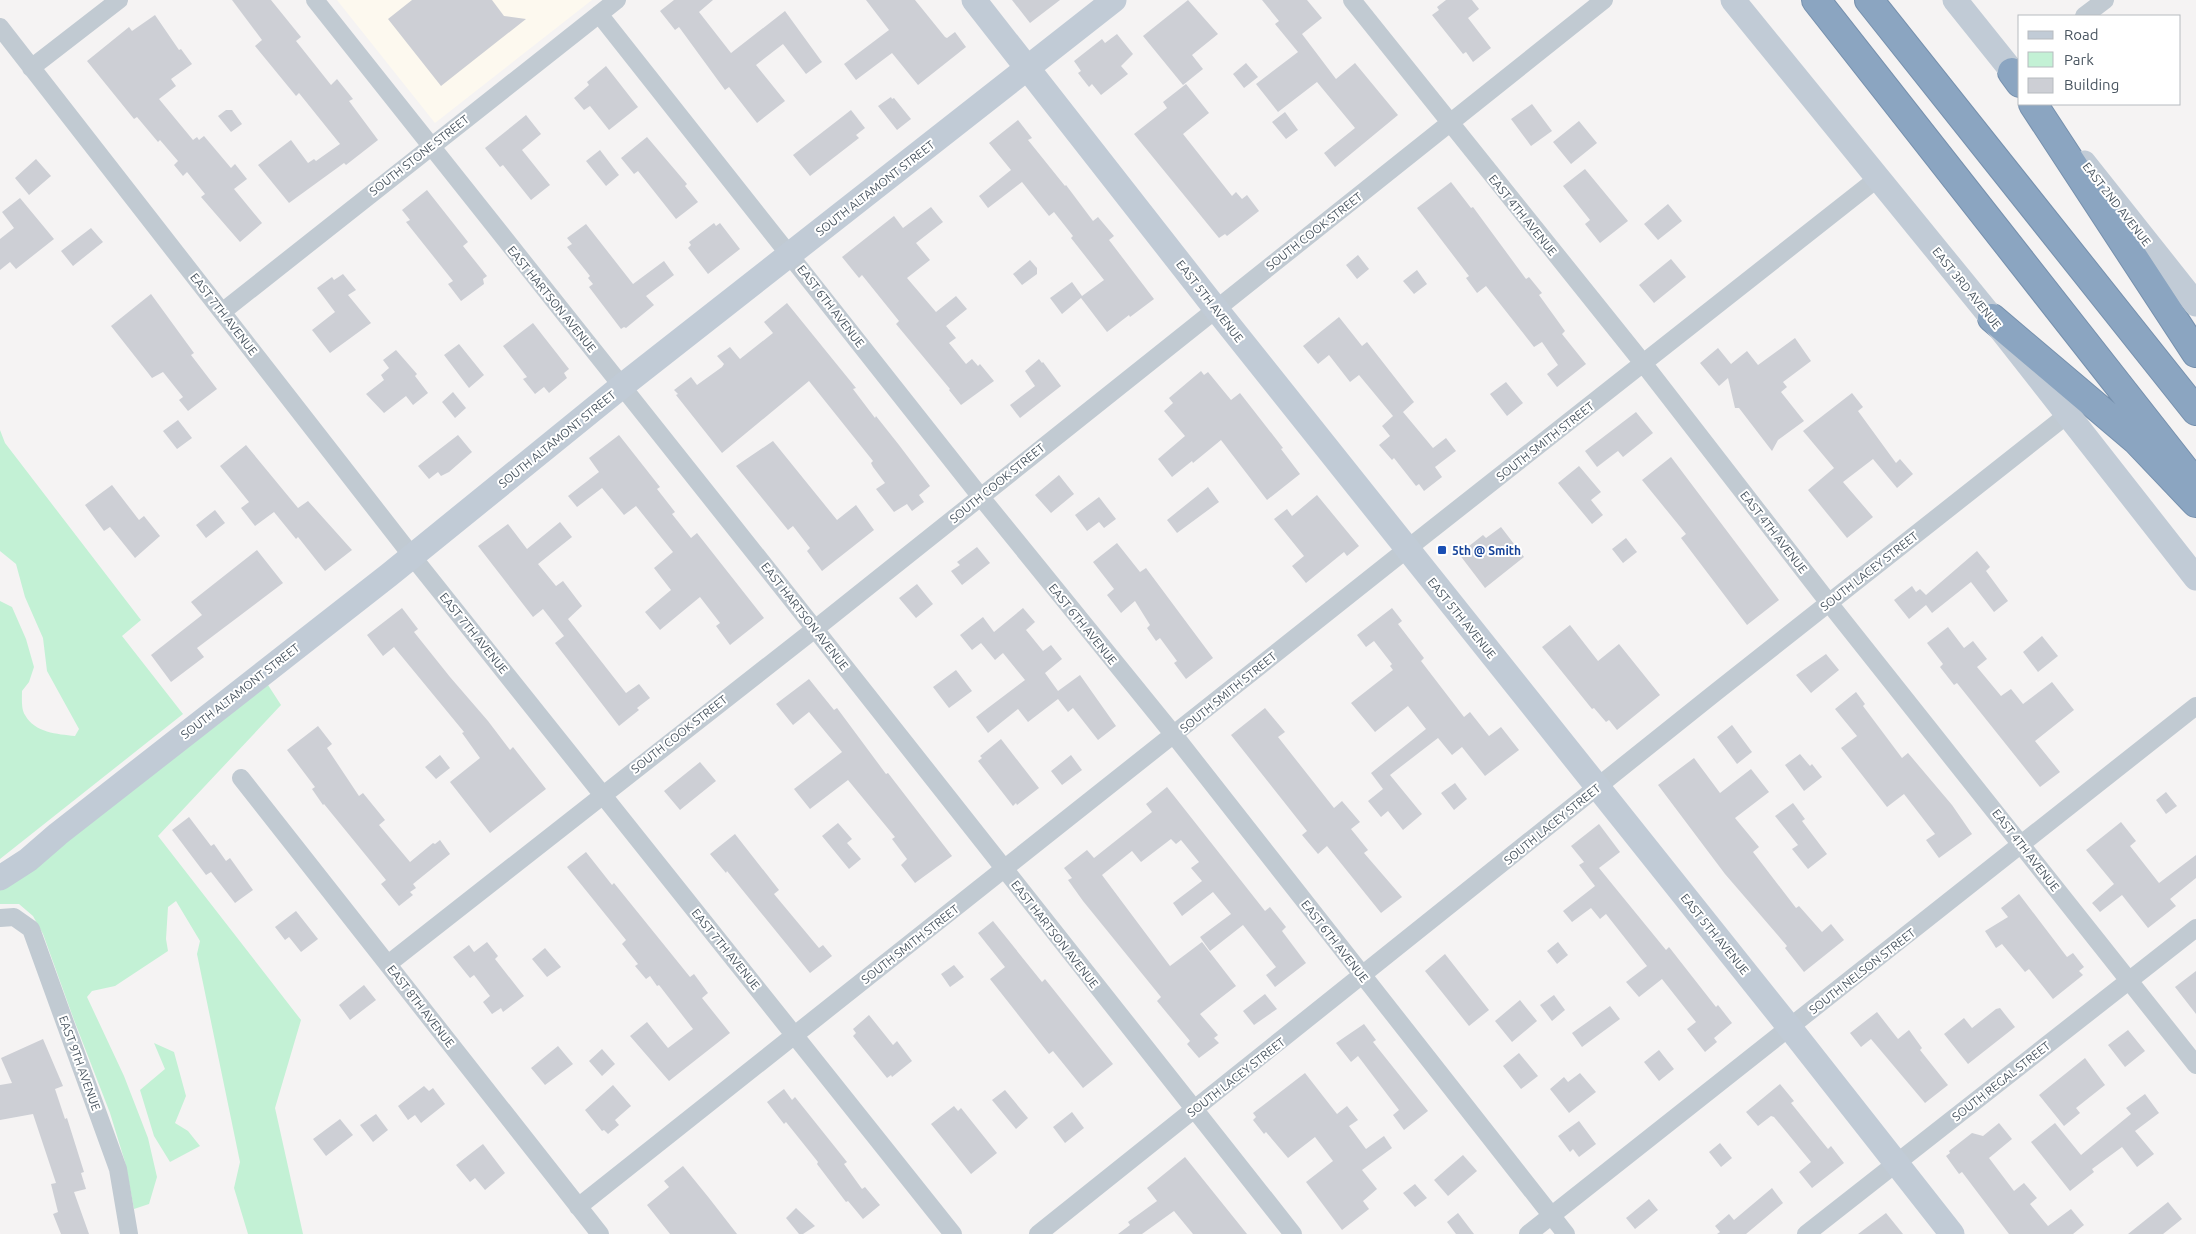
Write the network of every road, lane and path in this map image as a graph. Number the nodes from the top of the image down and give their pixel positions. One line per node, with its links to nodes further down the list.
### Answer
1 (119, 0): 16 (street)
2 (315, 0): 22 (street, EAST HARTSON AVENUE)
3 (617, 0): 13 (street, SOUTH STONE STREET)
4 (974, 0): 17 (street, EAST 5TH AVENUE)
5 (1114, 0): 17 (street, SOUTH ALTAMONT STREET)
6 (1352, 0): 21 (street, EAST 4TH AVENUE)
7 (1604, 0): 21 (street, SOUTH COOK STREET)
8 (1733, 0): 23 (street, EAST 3RD AVENUE)
9 (1816, 0): 34 (highway)
10 (1869, 0): 32 (highway)
11 (1955, 0): 18 (street)
12 (2106, 0): 14 (street)
13 (599, 14): 22 (street, SOUTH STONE STREET); 24 (street, EAST 6TH AVENUE)
14 (2085, 15)
15 (0, 27): 16 (street, EAST 7TH AVENUE)
16 (31, 68): 27 (street, EAST 7TH AVENUE)
17 (1028, 69): 24 (street, SOUTH ALTAMONT STREET); 26 (street, EAST 5TH AVENUE)
18 (2018, 76)
19 (2034, 105): 29 (highway)
20 (2039, 105): 25 (street, EAST 2ND AVENUE)
21 (1450, 124): 26 (street, SOUTH COOK STREET); 30 (street, EAST 4TH AVENUE)
22 (430, 146): 27 (street, SOUTH STONE STREET); 31 (street, EAST HARTSON AVENUE)
23 (1878, 178): 28 (street, EAST 3RD AVENUE); 30 (street, SOUTH SMITH STREET)
24 (790, 254): 31 (street, SOUTH ALTAMONT STREET); 35 (street, EAST 6TH AVENUE)
25 (2196, 304)
26 (1216, 309): 35 (street, SOUTH COOK STREET); 37 (street, EAST 5TH AVENUE)
27 (222, 312): 38 (street, EAST 7TH AVENUE)
28 (1992, 318): 33 (street, EAST 3RD AVENUE); 36 (highway)
29 (2196, 353)
30 (1643, 364): 37 (street, SOUTH SMITH STREET); 40 (street, EAST 4TH AVENUE)
31 (622, 386): 38 (street, SOUTH ALTAMONT STREET); 41 (street, EAST HARTSON AVENUE)
32 (2196, 411)
33 (2067, 415): 39 (street, EAST 3RD AVENUE); 40 (street, SOUTH LACEY STREET)
34 (2196, 484)
35 (980, 496): 41 (street, SOUTH COOK STREET); 43 (street, EAST 6TH AVENUE)
36 (2196, 503)
37 (1407, 549): 43 (street, SOUTH SMITH STREET); 45 (street, EAST 5TH AVENUE)
38 (412, 556): 46 (street, EAST 7TH AVENUE); 49 (street, SOUTH ALTAMONT STREET)
39 (2196, 578)
40 (1829, 602): 45 (street, SOUTH LACEY STREET); 47 (street, EAST 4TH AVENUE)
41 (815, 629): 46 (street, SOUTH COOK STREET); 48 (street, EAST HARTSON AVENUE)
42 (2196, 706): 47 (street, SOUTH NELSON STREET)
43 (1174, 736): 48 (street, SOUTH SMITH STREET); 53 (street, EAST 6TH AVENUE)
44 (241, 778): 52 (street, EAST 8TH AVENUE)
45 (1597, 787): 53 (street, SOUTH LACEY STREET); 55 (street, EAST 5TH AVENUE)
46 (603, 794): 52 (street, SOUTH COOK STREET); 56 (street, EAST 7TH AVENUE)
47 (2022, 845): 54 (street, EAST 4TH AVENUE); 55 (street, SOUTH NELSON STREET)
48 (1004, 870): 56 (street, SOUTH SMITH STREET); 58 (street, EAST HARTSON AVENUE)
49 (0, 878)
50 (0, 918): 62 (street, EAST 9TH AVENUE)
51 (2196, 928): 54 (street, SOUTH REGAL STREET)
52 (388, 964): 60 (street, EAST 8TH AVENUE)
53 (1363, 976): 58 (street, SOUTH LACEY STREET); 61 (street, EAST 6TH AVENUE)
54 (2128, 980): 57 (street, EAST 4TH AVENUE); 59 (street, SOUTH REGAL STREET)
55 (1790, 1028): 59 (street, EAST 5TH AVENUE); 61 (street, SOUTH NELSON STREET)
56 (795, 1036): 60 (street, SOUTH SMITH STREET); 64 (street, EAST 7TH AVENUE)
57 (2196, 1065)
58 (1194, 1110): 65 (street, SOUTH LACEY STREET); 66 (street, EAST HARTSON AVENUE)
59 (1896, 1163): 69 (street, SOUTH REGAL STREET); 70 (street, EAST 5TH AVENUE)
60 (578, 1207): 63 (street, EAST 8TH AVENUE)
61 (1551, 1215): 67 (street, SOUTH NELSON STREET); 68 (street, EAST 6TH AVENUE)
62 (130, 1234)
63 (600, 1234)
64 (953, 1234)
65 (1038, 1234)
66 (1293, 1234)
67 (1528, 1234)
68 (1566, 1234)
69 (1806, 1234)
70 (1952, 1234)

